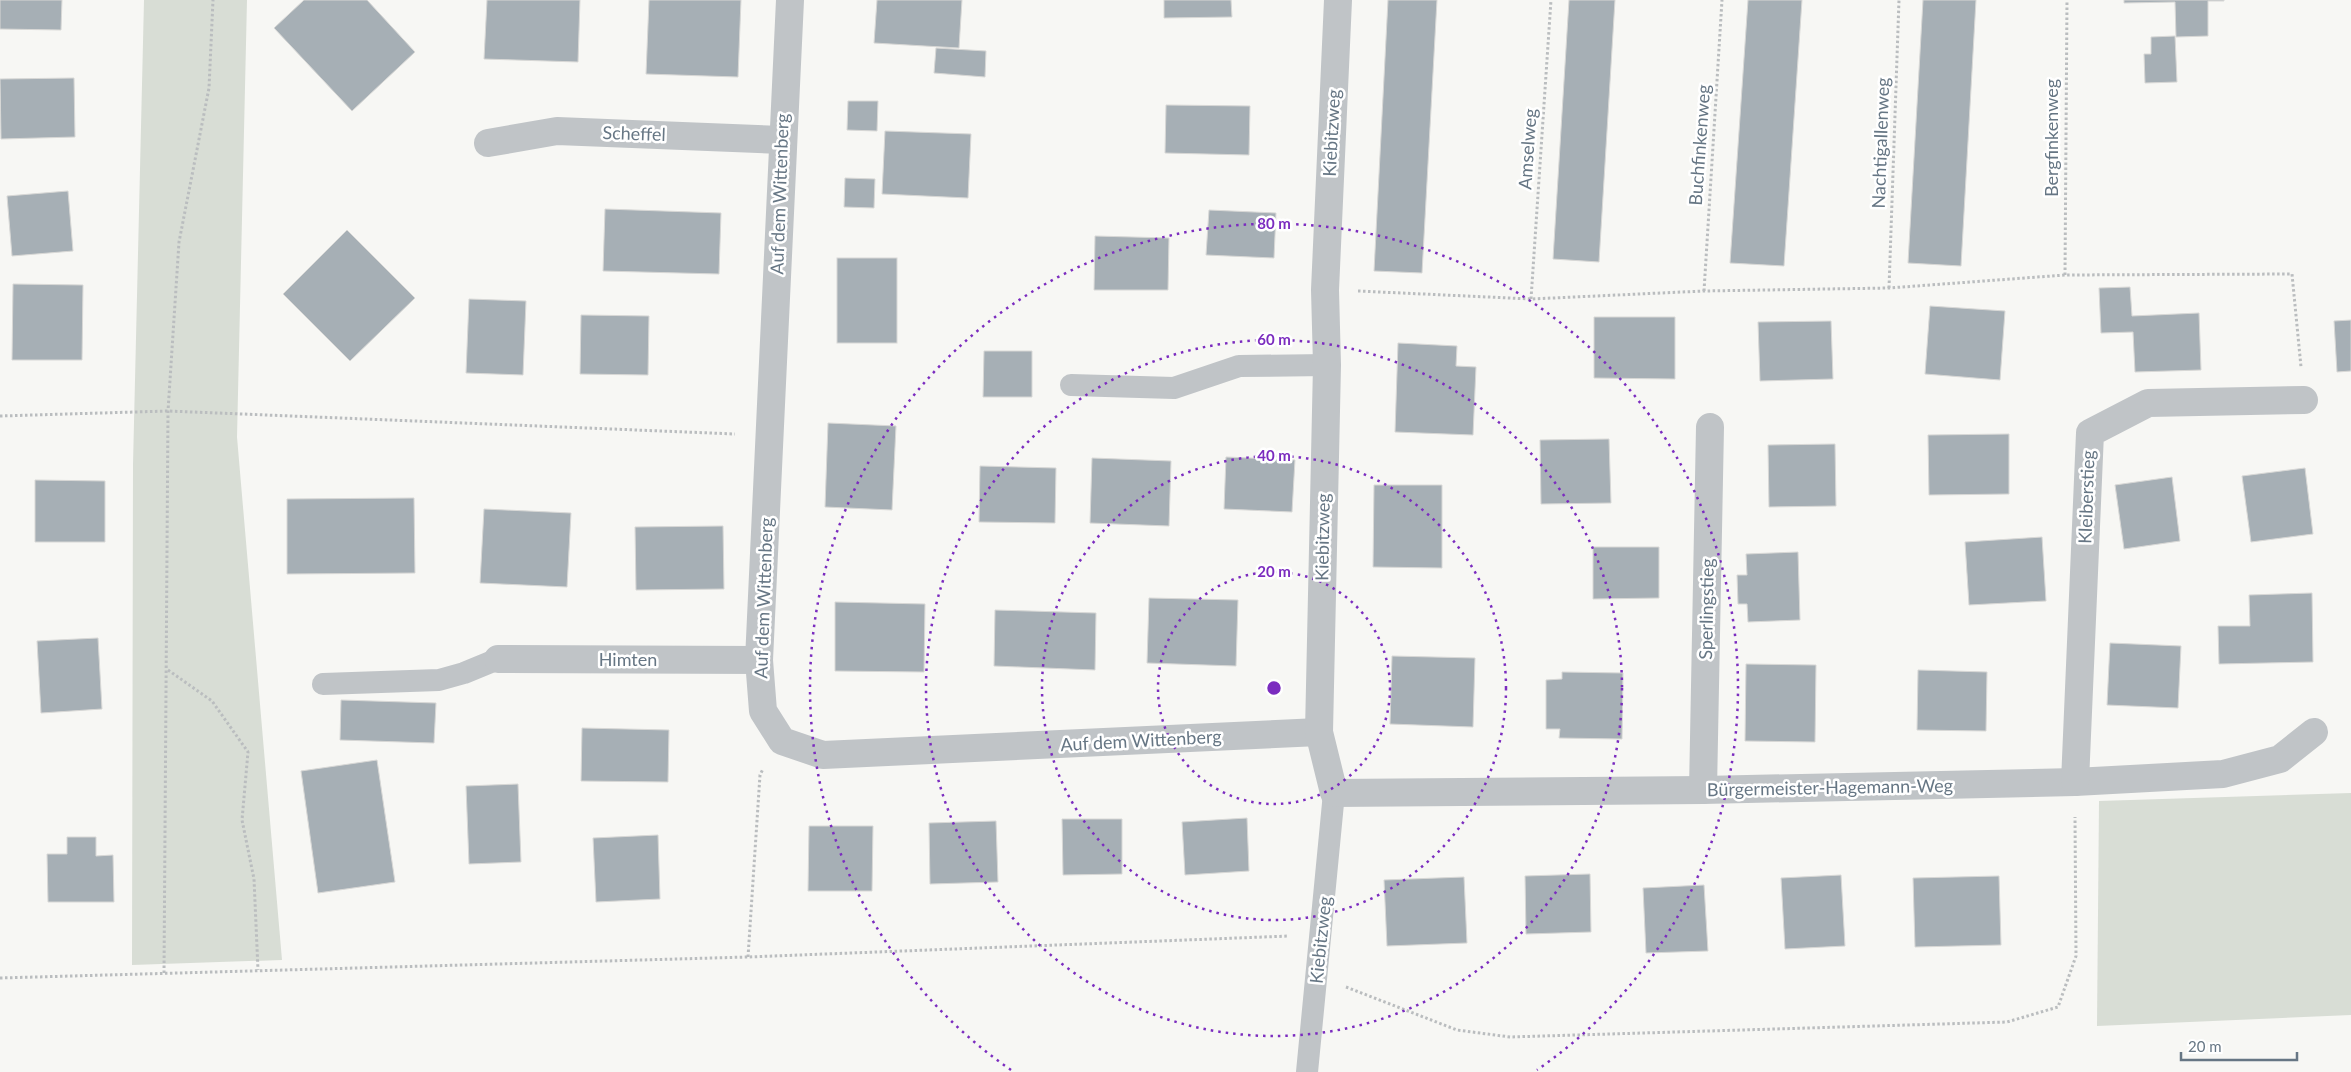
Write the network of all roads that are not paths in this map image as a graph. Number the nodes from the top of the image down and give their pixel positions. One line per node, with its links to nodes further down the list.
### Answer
1 (790, 0): 3 (street, Auf dem Wittenberg)
2 (1338, 0): 5 (street, Kiebitzweg)
3 (782, 140): 4 (street, Scheffel); 10 (street, Auf dem Wittenberg)
4 (488, 143)
5 (1327, 365): 6 (lane); 12 (street, Kiebitzweg)
6 (1071, 385)
7 (2304, 400): 14 (street, Kleiberstieg)
8 (1710, 428): 15 (street, Sperlingstieg)
9 (498, 659): 10 (street, Himten); 11 (lane)
10 (759, 660): 12 (street, Auf dem Wittenberg)
11 (323, 684)
12 (1319, 732): 16 (street, Kiebitzweg)
13 (2314, 732): 14 (street, Bürgermeister-Hagemann-Weg)
14 (2075, 782): 15 (street, Bürgermeister-Hagemann-Weg)
15 (1703, 790): 16 (street, Bürgermeister-Hagemann-Weg)
16 (1334, 793): 17 (lane, Kiebitzweg)
17 (1307, 1072)

